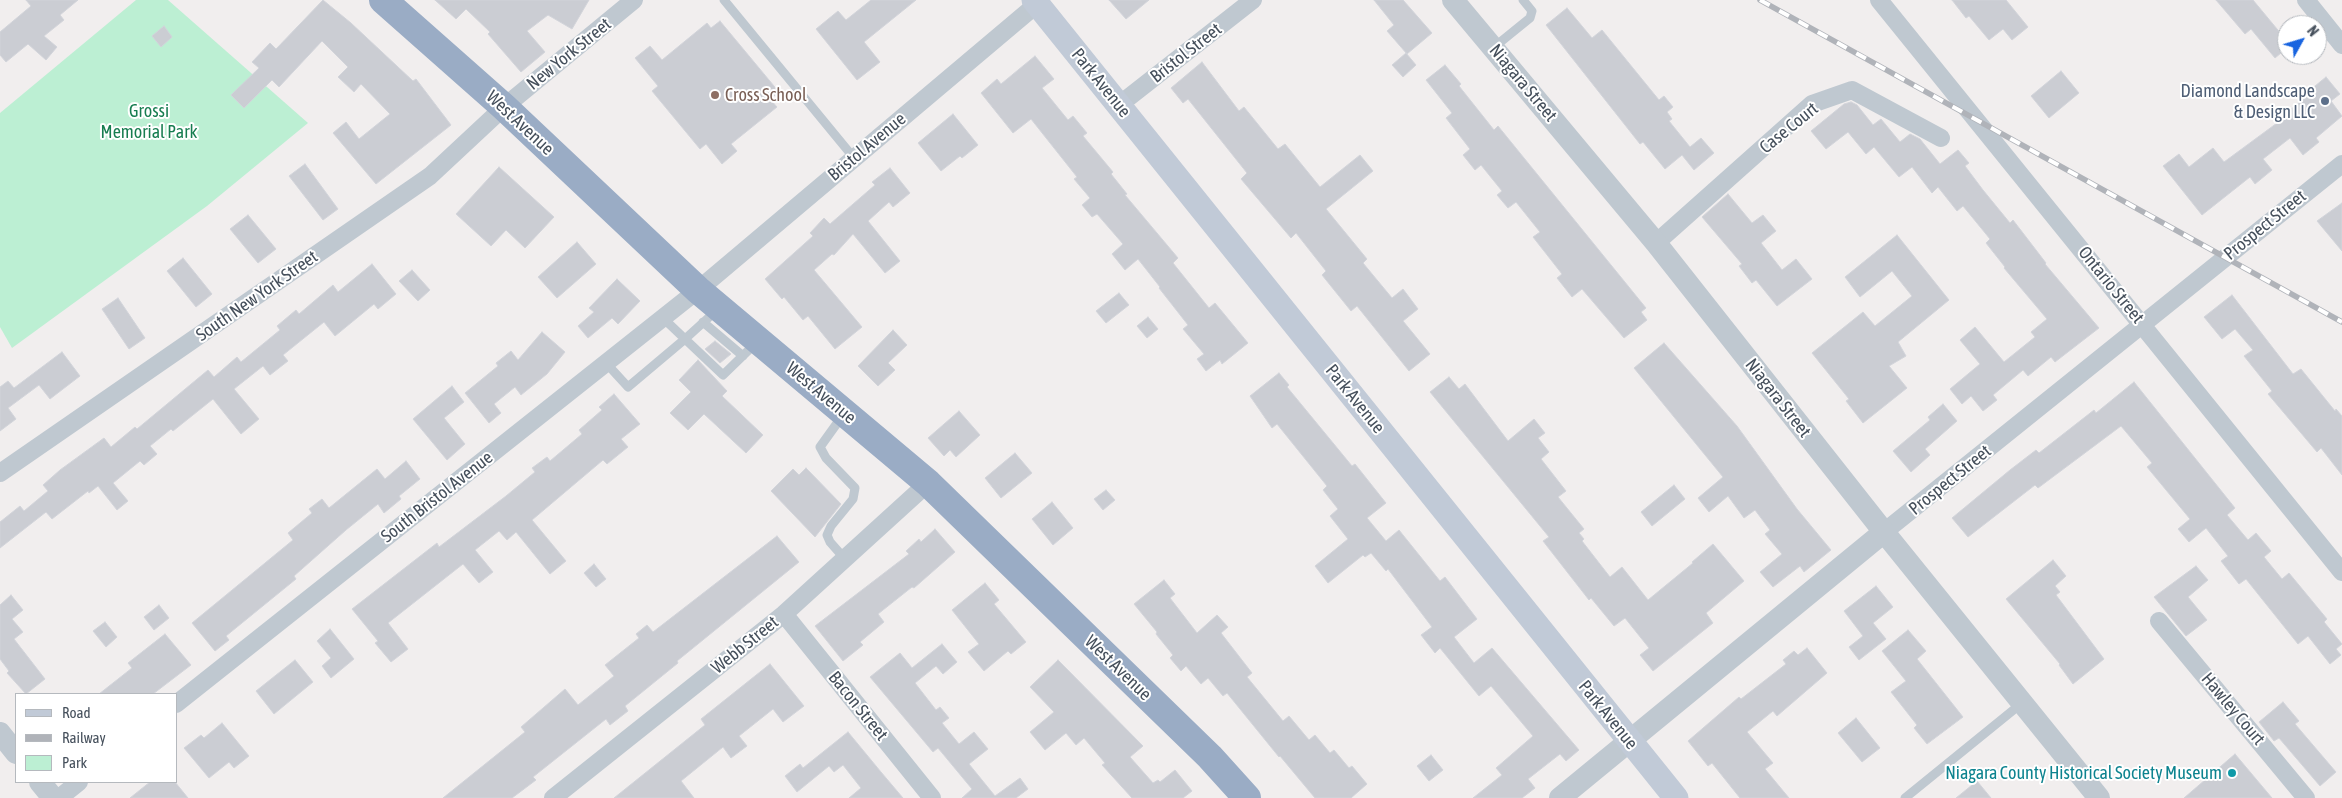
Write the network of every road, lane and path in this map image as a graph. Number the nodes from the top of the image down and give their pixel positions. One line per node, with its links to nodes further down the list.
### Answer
1 (383, 0): 13 (highway, West Avenue)
2 (634, 0): 13 (street, New York Street)
3 (724, 0): 15 (lane)
4 (1253, 0): 12 (street, Bristol Street)
5 (1453, 0): 11 (street, Niagara Street)
6 (1523, 0): 11 (lane)
7 (1879, 0): 21 (street, Ontario Street)
8 (2306, 0): 10 (street)
9 (1035, 2): 12 (main road, Park Avenue); 15 (street, Bristol Avenue)
10 (2342, 45)
11 (1493, 48): 17 (street, Niagara Street)
12 (1119, 105): 36 (main road, Park Avenue)
13 (504, 107): 18 (highway, West Avenue); 26 (street, South New York Street)
14 (1942, 138): 17 (street, Case Court)
15 (854, 158): 18 (street, Bristol Avenue)
16 (2342, 164): 21 (street, Prospect Street)
17 (1656, 243): 28 (street, Niagara Street)
18 (698, 290): 19 (highway, West Avenue); 20 (street, South Bristol Avenue)
19 (711, 315): 22 (lane); 23 (highway, West Avenue)
20 (663, 318): 22 (lane); 24 (street, South Bristol Avenue)
21 (2143, 324): 28 (street, Prospect Street); 30 (street, Ontario Street)
22 (685, 339): 23 (lane); 24 (lane)
23 (750, 349): 25 (highway, West Avenue)
24 (606, 363): 33 (street, South Bristol Avenue)
25 (844, 413): 27 (highway, West Avenue); 29 (lane)
26 (0, 473)
27 (928, 483): 29 (street, Webb Street); 44 (highway, West Avenue)
28 (1884, 532): 34 (street, Niagara Street); 36 (street, Prospect Street)
29 (845, 559): 31 (street, Webb Street)
30 (2342, 572)
31 (784, 614): 42 (street, Webb Street); 43 (street, Bacon Street)
32 (2159, 621): 49 (street, Hawley Court)
33 (178, 702)
34 (2022, 703): 47 (lane); 48 (street, Niagara Street)
35 (0, 733): 37 (street)
36 (1629, 741): 45 (street, Prospect Street); 46 (main road, Park Avenue)
37 (15, 752)
38 (41, 783): 40 (street)
39 (78, 783): 41 (street)
40 (53, 798)
41 (58, 798)
42 (553, 798)
43 (932, 798)
44 (1247, 798)
45 (1560, 798)
46 (1676, 798)
47 (1905, 798)
48 (2099, 798)
49 (2306, 798)

